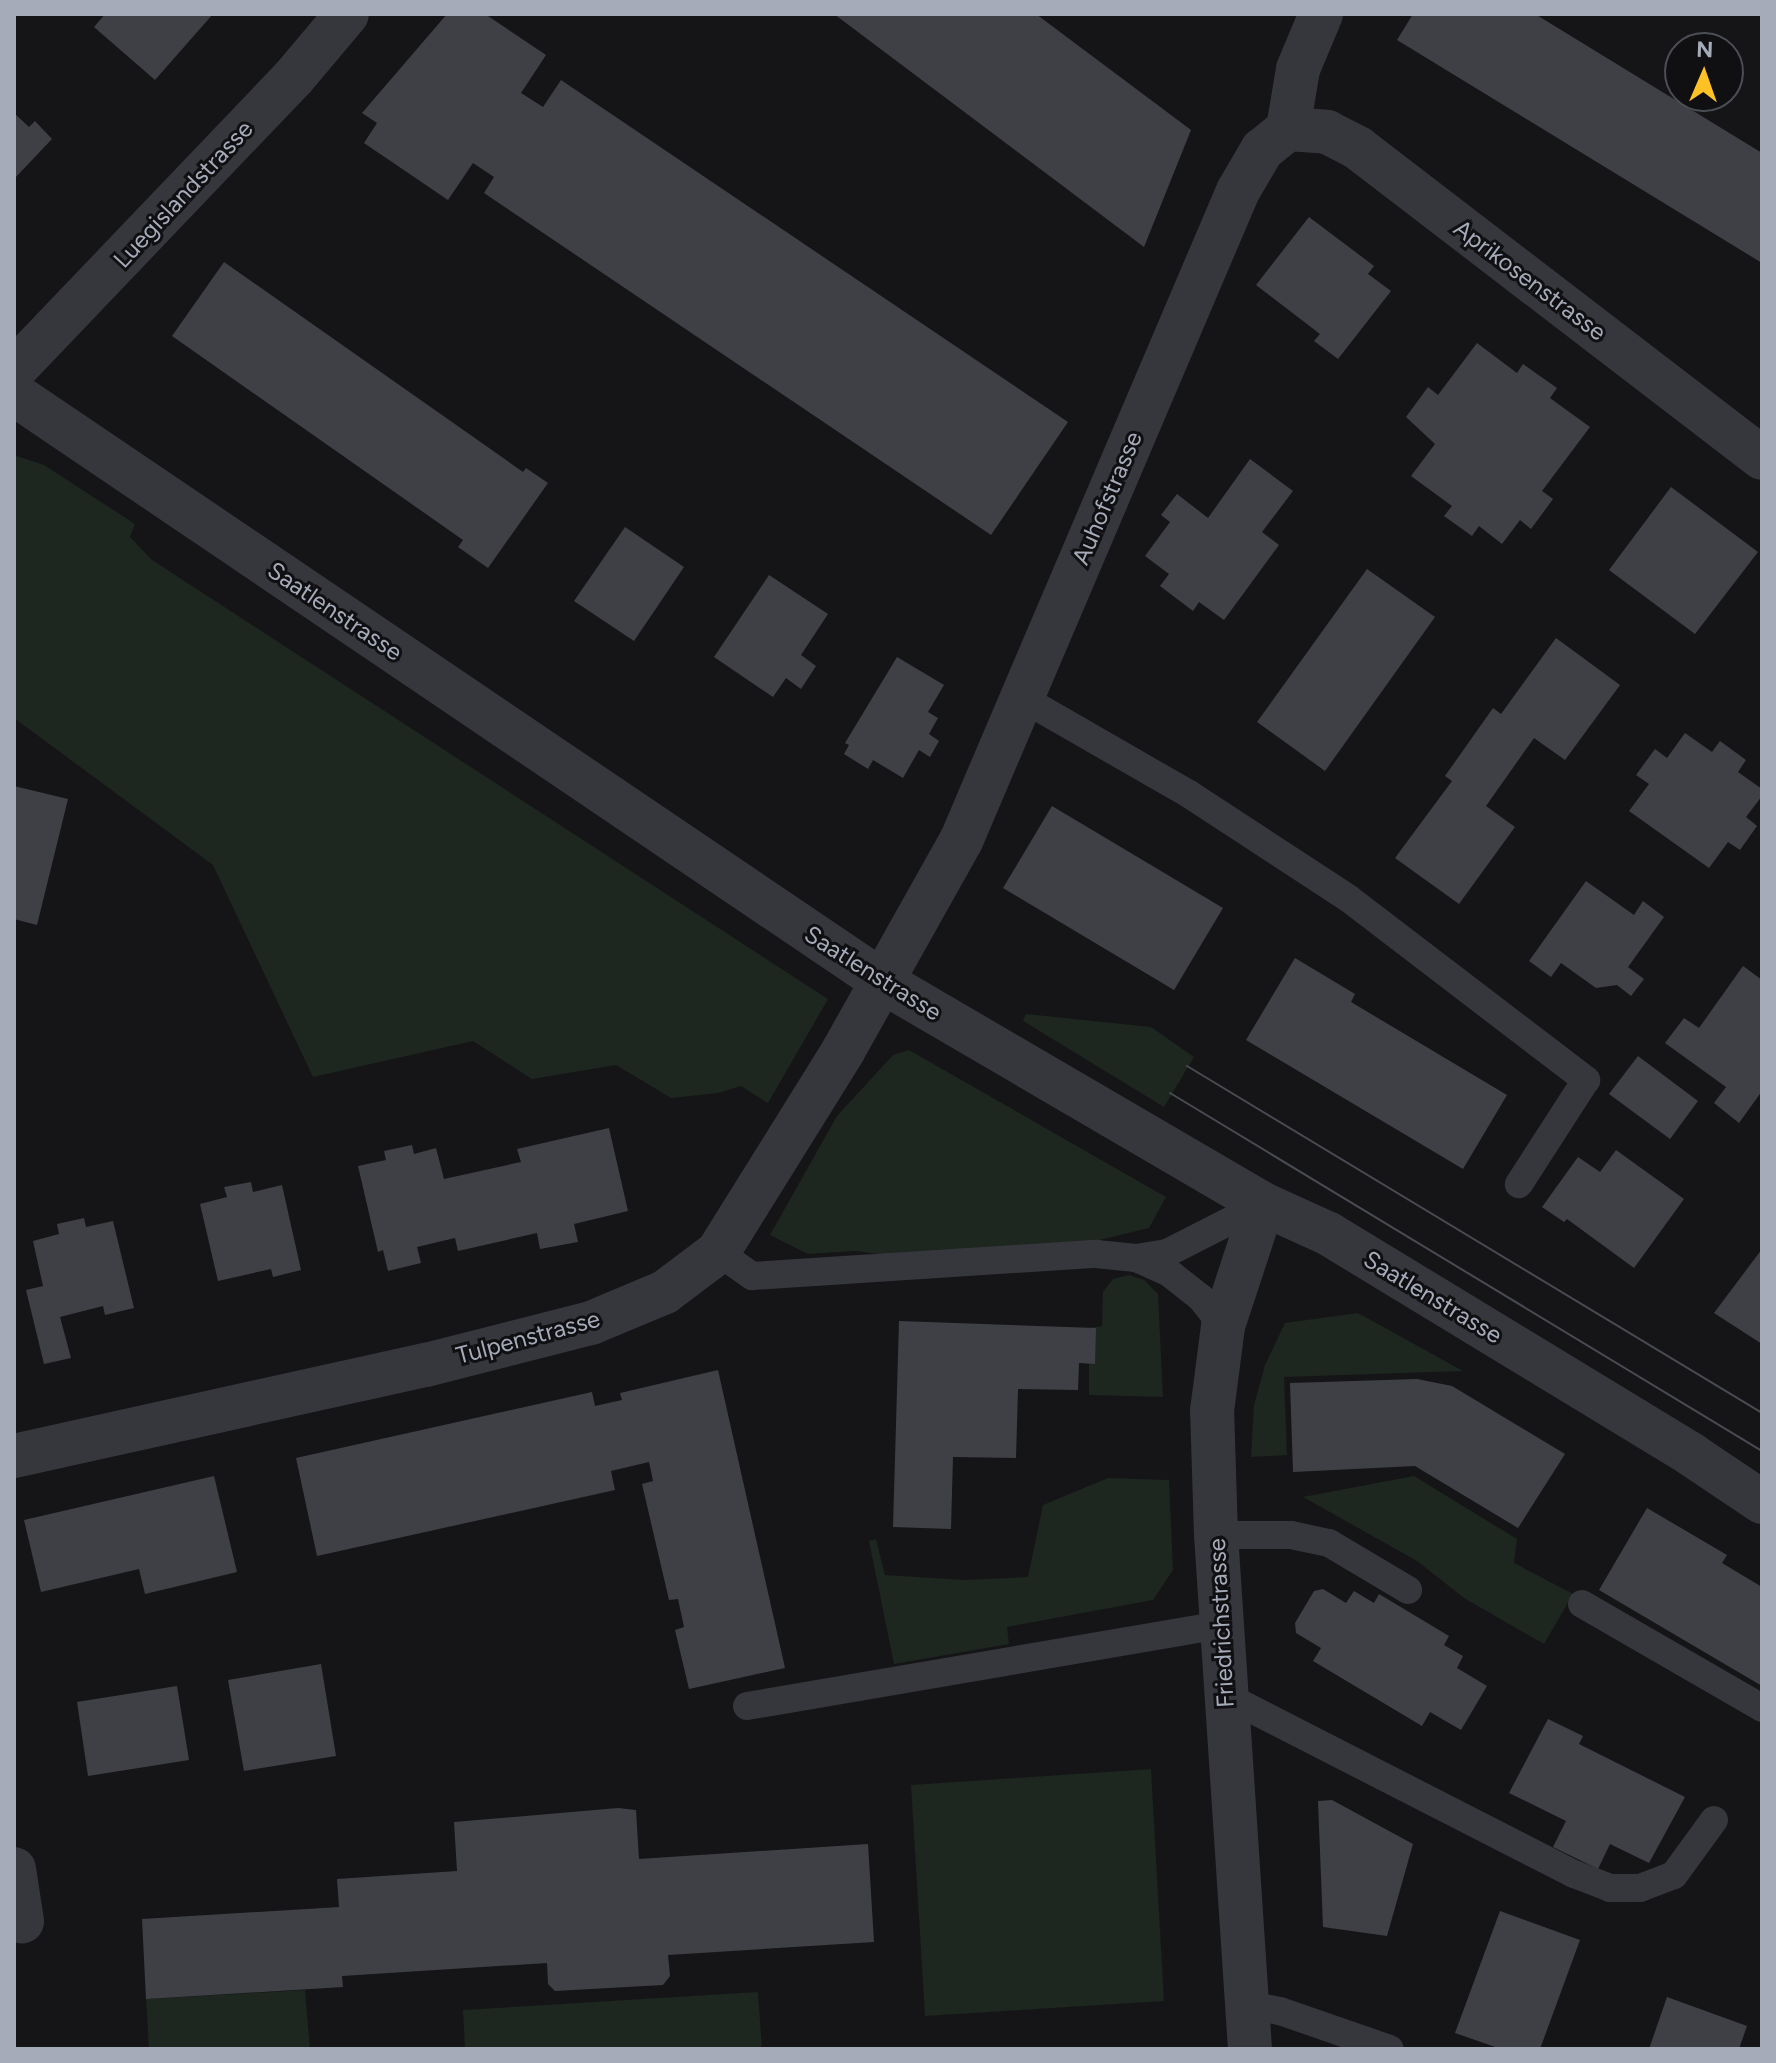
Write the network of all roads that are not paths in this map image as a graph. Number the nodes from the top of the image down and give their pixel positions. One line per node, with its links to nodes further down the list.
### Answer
1 (347, 14): 4 (street, Luegislandstrasse)
2 (1321, 14): 3 (street)
3 (1288, 129): 6 (street, Aprikosenstrasse); 7 (street, Auhofstrasse)
4 (14, 370)
5 (14, 394): 8 (street, Saatlenstrasse)
6 (1762, 458)
7 (1022, 698): 8 (street, Auhofstrasse); 9 (lane)
8 (883, 982): 10 (street, Saatlenstrasse); 11 (street, Tulpenstrasse)
9 (1519, 1184)
10 (1263, 1204): 12 (lane); 13 (street, Friedrichstrasse); 15 (street, Saatlenstrasse)
11 (718, 1252): 12 (lane); 14 (street, Tulpenstrasse)
12 (1136, 1258): 13 (lane)
13 (1223, 1326): 16 (street, Friedrichstrasse)
14 (14, 1456)
15 (1762, 1502)
16 (1216, 1535): 17 (lane); 19 (street, Friedrichstrasse)
17 (1408, 1590)
18 (1582, 1604): 22 (lane)
19 (1222, 1625): 20 (street, Friedrichstrasse); 21 (lane)
20 (1226, 1696): 23 (lane); 26 (street, Friedrichstrasse)
21 (747, 1706)
22 (1762, 1708)
23 (1714, 1820)
24 (14, 1869): 25 (street)
25 (22, 1921)
26 (1246, 2004): 27 (street, Friedrichstrasse); 28 (lane)
27 (1250, 2049)
28 (1390, 2049)

